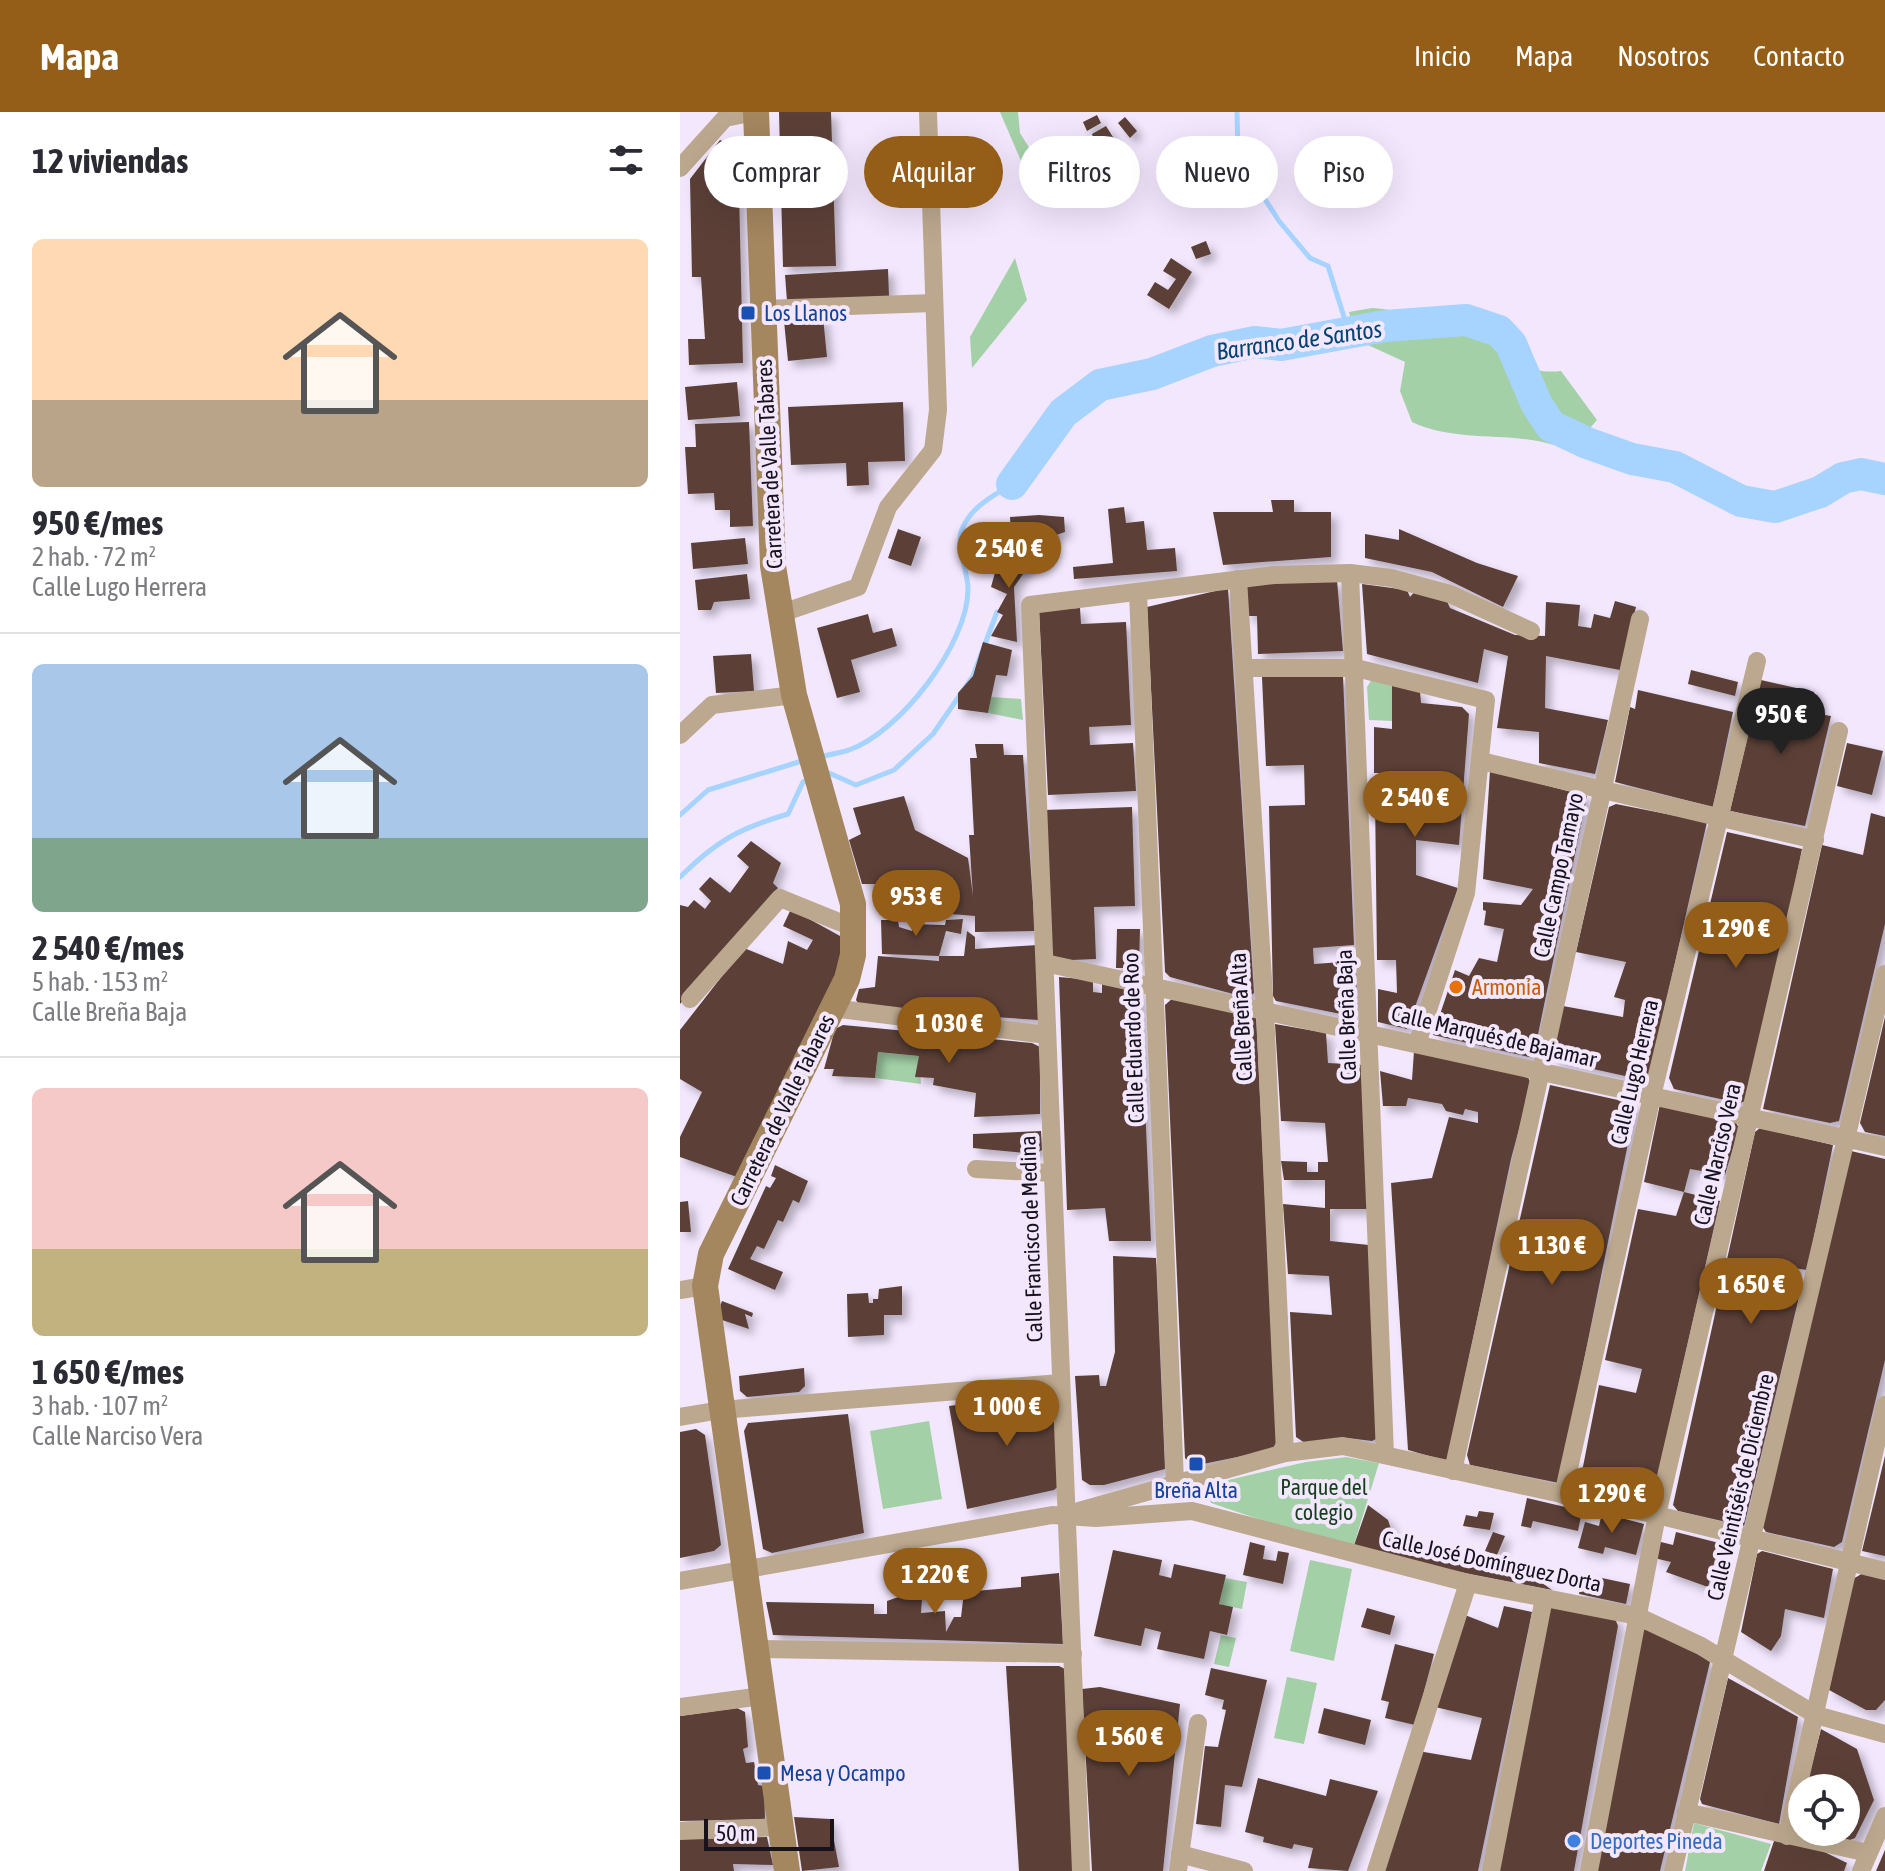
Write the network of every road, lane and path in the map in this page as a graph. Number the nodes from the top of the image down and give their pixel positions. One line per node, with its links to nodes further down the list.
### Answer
1 (755, 112): 3 (street); 5 (main road, Carretera de Valle Tabares)
2 (928, 112): 4 (street)
3 (682, 163)
4 (934, 303): 5 (street); 9 (street)
5 (763, 309): 9 (main road, Carretera de Valle Tabares)
6 (1350, 573): 7 (street); 11 (street); 14 (street, Calle Breña Baja)
7 (1238, 579): 8 (street); 13 (street, Calle Breña Alta)
8 (1138, 593): 23 (street, Calle Francisco de Medina); 25 (street, Calle Eduardo de Roo)
9 (779, 614): 15 (main road, Carretera de Valle Tabares)
10 (1640, 619): 19 (street, Calle Campo Tamayo)
11 (1531, 631)
12 (1757, 661): 20 (street, Calle Lugo Herrera)
13 (1245, 668): 14 (street); 28 (street, Calle Breña Alta)
14 (1356, 668): 18 (street); 29 (street, Calle Breña Baja)
15 (794, 695): 17 (street); 22 (main road, Carretera de Valle Tabares)
16 (1839, 731): 21 (street, Calle Narciso Vera)
17 (680, 735)
18 (1481, 761): 19 (street); 31 (street)
19 (1601, 789): 20 (street); 32 (street, Calle Campo Tamayo)
20 (1718, 817): 21 (street); 33 (street, Calle Lugo Herrera)
21 (1815, 840): 34 (street, Calle Narciso Vera)
22 (854, 928): 26 (street); 27 (main road, Carretera de Valle Tabares)
23 (1045, 963): 25 (street, Calle Marqués de Bajamar); 30 (street, Calle Francisco de Medina)
24 (1885, 974): 35 (street, Calle Veintiséis de Diciembre)
25 (1155, 987): 28 (street, Calle Marqués de Bajamar); 47 (street, Calle Eduardo de Roo)
26 (690, 999)
27 (832, 1008): 30 (street); 39 (main road, Carretera de Valle Tabares)
28 (1265, 1011): 29 (street, Calle Marqués de Bajamar); 44 (street, Calle Breña Alta)
29 (1371, 1033): 31 (street, Calle Marqués de Bajamar); 45 (street, Calle Breña Baja)
30 (1047, 1035): 38 (street, Calle Francisco de Medina)
31 (1417, 1044): 32 (street, Calle Marqués de Bajamar)
32 (1540, 1071): 33 (street, Calle Marqués de Bajamar); 46 (street, Calle Campo Tamayo)
33 (1652, 1096): 34 (street, Calle Marqués de Bajamar); 48 (street, Calle Lugo Herrera)
34 (1751, 1117): 35 (street, Calle Marqués de Bajamar); 51 (street, Calle Narciso Vera)
35 (1847, 1138): 36 (street, Calle Marqués de Bajamar); 52 (street, Calle Veintiséis de Diciembre)
36 (1885, 1147)
37 (976, 1169): 38 (street)
38 (1052, 1173): 40 (street, Calle Francisco de Medina)
39 (692, 1288): 42 (main road, Carretera de Valle Tabares)
40 (1060, 1383): 42 (street); 50 (street, Calle Francisco de Medina)
41 (1885, 1405): 53 (street)
42 (721, 1410): 43 (street); 54 (main road, Carretera de Valle Tabares)
43 (680, 1417)
44 (1285, 1453): 45 (street); 47 (street)
45 (1385, 1455): 46 (street)
46 (1453, 1471): 48 (street)
47 (1182, 1480): 49 (street, Calle Eduardo de Roo); 50 (street)
48 (1563, 1495): 51 (street)
49 (1192, 1511): 50 (street, Calle José Domínguez Dorta); 57 (street, Calle José Domínguez Dorta)
50 (1066, 1515): 54 (street); 61 (street, Calle Francisco de Medina)
51 (1657, 1515): 52 (street); 59 (street, Calle Narciso Vera)
52 (1752, 1537): 53 (street); 62 (street, Calle Veintiséis de Diciembre)
53 (1848, 1563): 55 (street); 65 (street)
54 (745, 1571): 56 (street); 60 (main road, Carretera de Valle Tabares)
55 (1885, 1571)
56 (680, 1581)
57 (1468, 1583): 58 (street, Calle José Domínguez Dorta); 78 (street)
58 (1544, 1598): 59 (street, Calle José Domínguez Dorta); 79 (street)
59 (1637, 1616): 62 (street, Calle José Domínguez Dorta); 80 (street, Calle Narciso Vera)
60 (755, 1649): 61 (street); 63 (main road, Carretera de Valle Tabares)
61 (1073, 1654): 76 (street, Calle Francisco de Medina)
62 (1724, 1659): 65 (street, Calle José Domínguez Dorta); 68 (street, Calle Veintiséis de Diciembre)
63 (762, 1696): 64 (street); 70 (main road, Carretera de Valle Tabares)
64 (680, 1707)
65 (1816, 1715): 67 (street, Calle José Domínguez Dorta); 72 (street)
66 (1198, 1723): 74 (street)
67 (1885, 1734)
68 (1686, 1812): 72 (street); 81 (street, Calle Veintiséis de Diciembre)
69 (1885, 1816): 73 (street)
70 (781, 1827): 71 (street); 75 (main road, Carretera de Valle Tabares)
71 (680, 1831)
72 (1787, 1836): 73 (street)
73 (1868, 1853): 82 (street)
74 (1179, 1862): 77 (street)
75 (787, 1871)
76 (1081, 1871)
77 (1244, 1871)
78 (1376, 1871)
79 (1491, 1871)
80 (1589, 1871)
81 (1673, 1871)
82 (1861, 1871)

